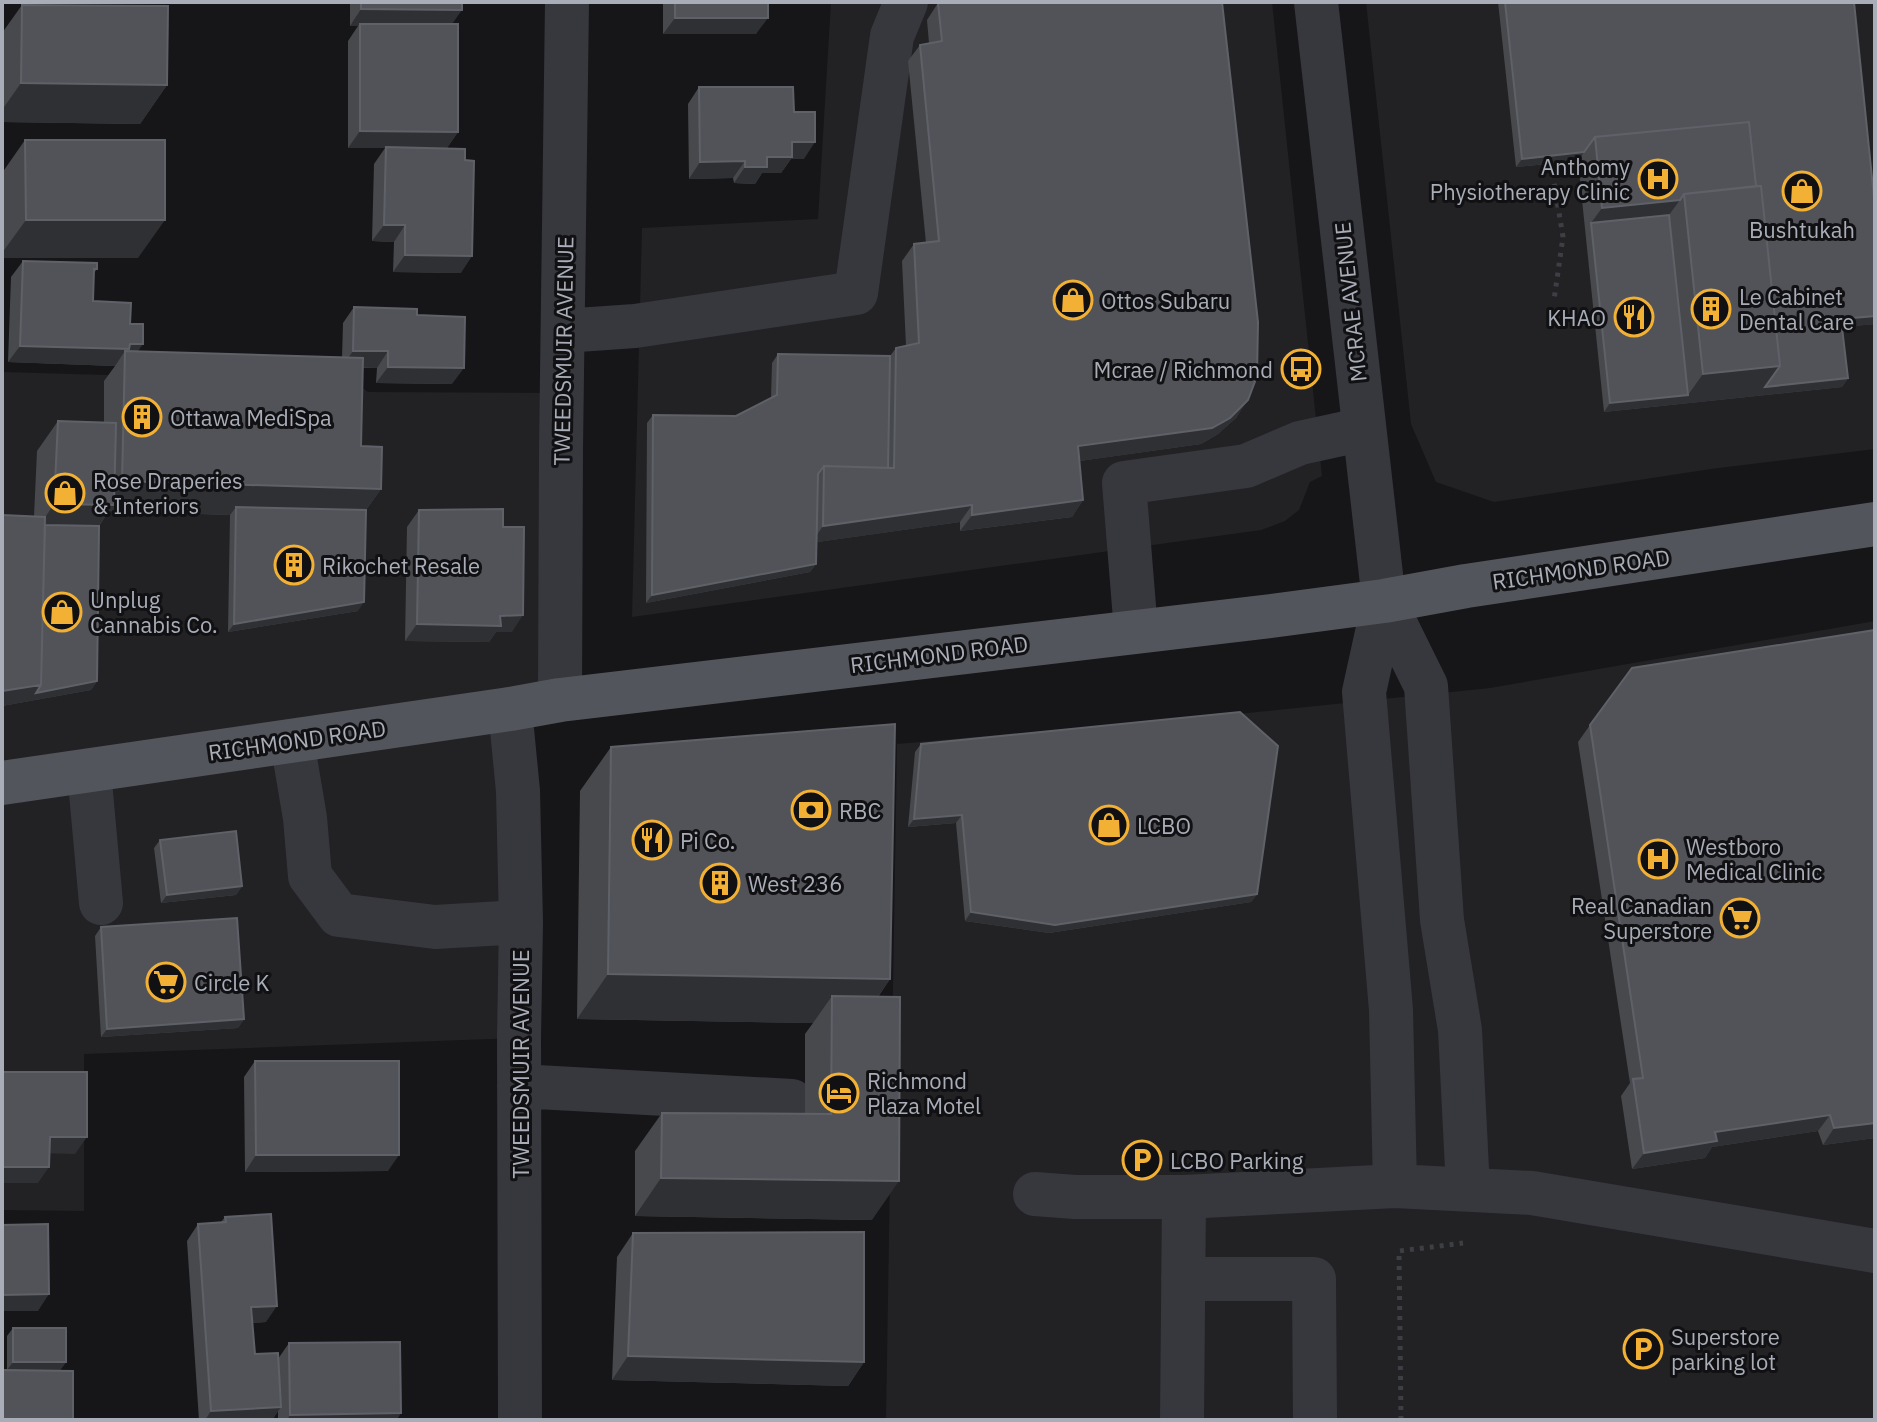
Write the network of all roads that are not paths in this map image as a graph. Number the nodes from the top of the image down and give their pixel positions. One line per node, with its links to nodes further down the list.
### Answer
1 (567, 2): 4 (street, TWEEDSMUIR AVENUE)
2 (906, 2): 4 (street)
3 (1316, 2): 5 (street, MCRAE AVENUE)
4 (563, 331): 9 (street, TWEEDSMUIR AVENUE)
5 (1364, 429): 7 (street, MCRAE AVENUE); 8 (street)
6 (1875, 524): 7 (main road, RICHMOND ROAD)
7 (1384, 601): 8 (main road, RICHMOND ROAD); 18 (street); 19 (street)
8 (1136, 631): 9 (main road, RICHMOND ROAD)
9 (560, 700): 10 (main road, RICHMOND ROAD)
10 (510, 709): 11 (main road, RICHMOND ROAD); 15 (street, TWEEDSMUIR AVENUE)
11 (292, 741): 12 (main road, RICHMOND ROAD); 15 (street)
12 (89, 771): 13 (main road, RICHMOND ROAD); 14 (street)
13 (2, 783)
14 (101, 903)
15 (521, 922): 16 (street, TWEEDSMUIR AVENUE)
16 (519, 1086): 17 (street); 24 (street, TWEEDSMUIR AVENUE)
17 (792, 1101)
18 (1395, 1186): 19 (street); 21 (street)
19 (1468, 1189): 22 (street)
20 (1035, 1194): 21 (street)
21 (1184, 1197): 23 (street)
22 (1875, 1251)
23 (1183, 1279): 25 (street); 26 (street)
24 (520, 1420)
25 (1182, 1420)
26 (1315, 1420)

